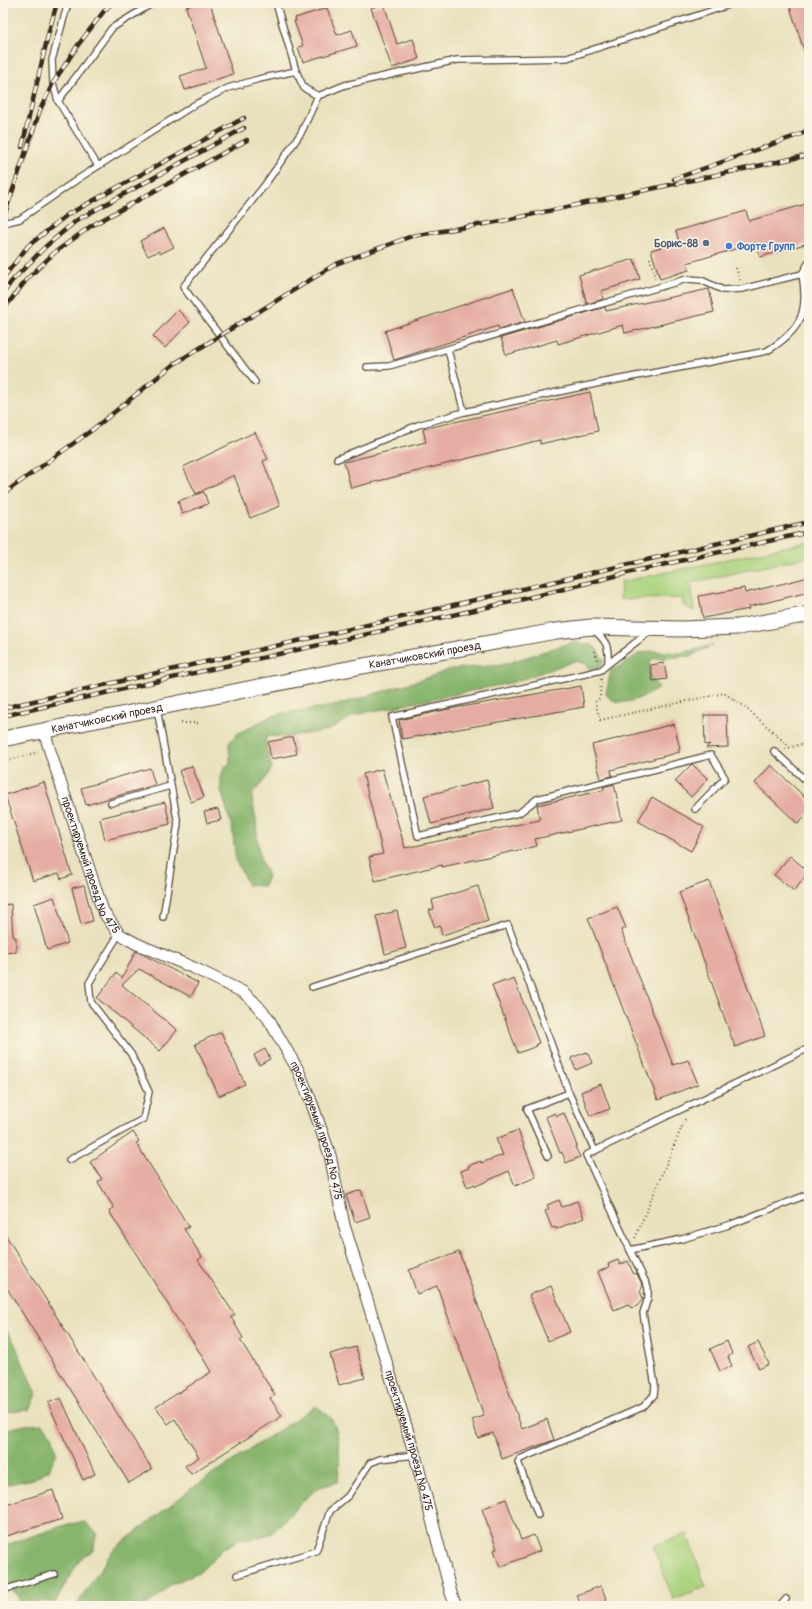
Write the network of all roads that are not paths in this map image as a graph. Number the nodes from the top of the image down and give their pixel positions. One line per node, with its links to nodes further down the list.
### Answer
1 (68, 3): 7 (lane)
2 (153, 3): 7 (lane)
3 (276, 3): 5 (lane)
4 (735, 3): 6 (lane)
5 (296, 71): 6 (lane); 8 (lane)
6 (318, 96): 14 (lane)
7 (58, 101): 8 (lane)
8 (98, 166): 9 (lane)
9 (3, 224)
10 (809, 262): 11 (lane)
11 (802, 274): 12 (lane); 15 (lane)
12 (448, 350): 13 (lane); 15 (lane)
13 (367, 367)
14 (255, 382)
15 (464, 412): 16 (lane)
16 (337, 459)
17 (809, 614): 19 (street, Канатчиковский проезд)
18 (591, 627): 19 (street, Канатчиковский проезд); 20 (lane); 21 (street, Канатчиковский проезд)
19 (653, 628): 20 (lane)
20 (608, 664): 28 (lane)
21 (156, 707): 22 (street, Канатчиковский проезд); 26 (lane)
22 (44, 730): 23 (street, Канатчиковский проезд); 30 (street, проектируемый проезд № 475)
23 (3, 739)
24 (774, 751): 25 (lane)
25 (809, 783)
26 (170, 786): 27 (lane); 29 (lane)
27 (110, 803)
28 (695, 810)
29 (163, 917)
30 (120, 934): 36 (lane); 39 (street, проектируемый проезд № 475)
31 (312, 987): 33 (lane)
32 (809, 1048): 34 (lane)
33 (569, 1093): 34 (lane); 35 (lane)
34 (595, 1151): 38 (lane)
35 (548, 1156)
36 (70, 1160)
37 (809, 1194): 38 (lane)
38 (630, 1250): 40 (lane)
39 (415, 1455): 42 (lane); 45 (street, проектируемый проезд № 475)
40 (538, 1515)
41 (54, 1574): 43 (lane)
42 (237, 1575)
43 (3, 1590)
44 (786, 1599): 46 (lane)
45 (456, 1606)
46 (780, 1606)

